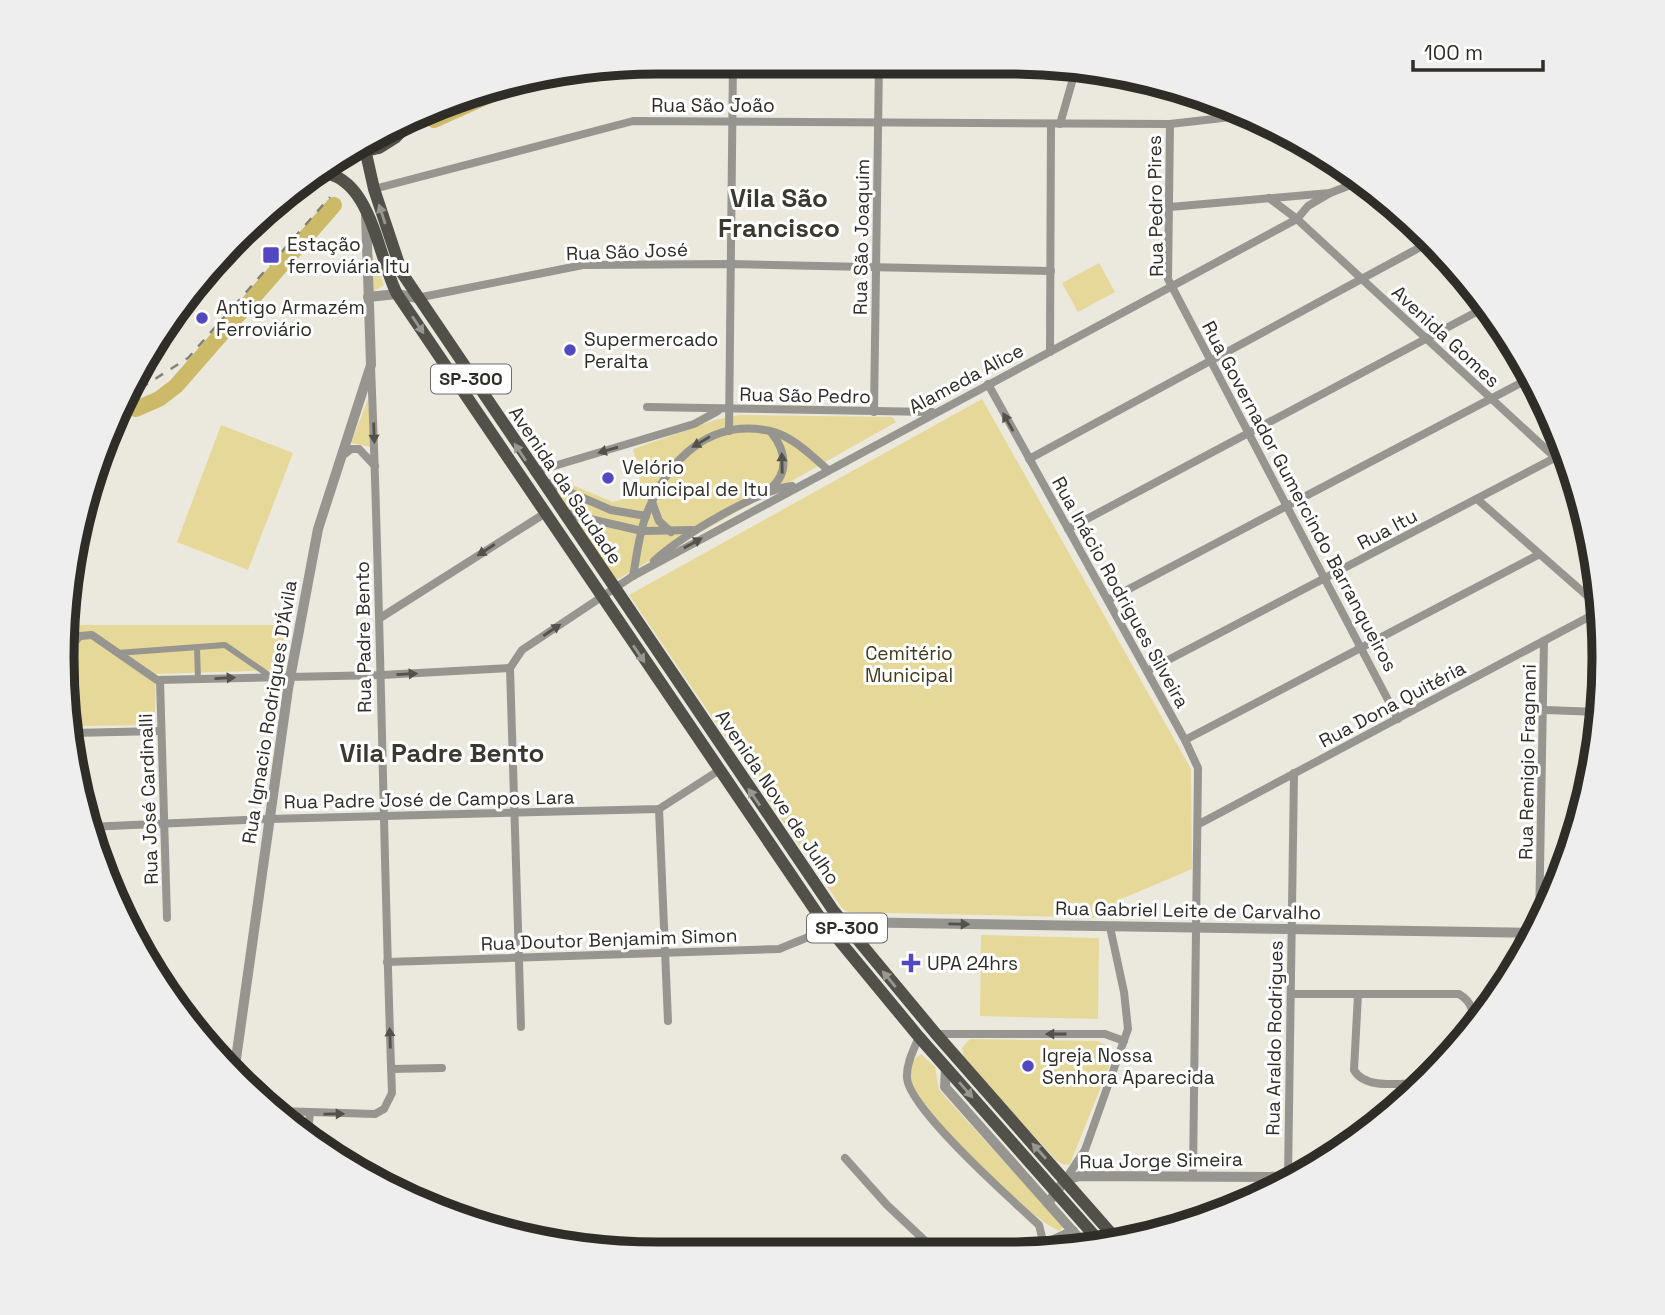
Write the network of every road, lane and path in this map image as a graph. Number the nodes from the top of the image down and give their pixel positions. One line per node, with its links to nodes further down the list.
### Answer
1 (733, 74): 5 (street)
2 (879, 74): 6 (street, Rua São Joaquim)
3 (1073, 77): 7 (street)
4 (1229, 117): 8 (street, Rua São João)
5 (731, 121): 6 (street, Rua São João); 14 (street, Rua São João); 22 (street)
6 (878, 122): 7 (street, Rua São João); 23 (street, Rua São Joaquim)
7 (1056, 124): 8 (street, Rua São João); 24 (street)
8 (1170, 124): 18 (street, Rua Pedro Pires)
9 (395, 136): 10 (main road)
10 (378, 145)
11 (366, 152): 14 (main road, Avenida da Saudade / SP-300)
12 (331, 174): 19 (main road, Avenida da Saudade / SP-300)
13 (1350, 185): 15 (street)
14 (374, 189): 29 (main road, Avenida da Saudade / SP-300, one-way to 14)
15 (1330, 193): 16 (street); 20 (street, Alameda Alice)
16 (1279, 197): 17 (street); 20 (street, Avenida Gomes)
17 (1269, 198): 18 (street); 20 (street, Avenida Gomes)
18 (1170, 207): 26 (street, Rua Pedro Pires)
19 (366, 210): 27 (main road, Avenida da Saudade / SP-300); 28 (street, Rua Padre Bento)
20 (1297, 219): 25 (street, Avenida Gomes); 26 (street, Alameda Alice)
21 (1422, 247): 25 (street)
22 (730, 264): 23 (street, Rua São José); 29 (street, Rua São José); 39 (street)
23 (876, 267): 24 (street, Rua São José); 41 (street, Rua São Joaquim)
24 (1051, 271): 32 (street)
25 (1362, 279): 31 (street, Avenida Gomes); 33 (street)
26 (1172, 288): 32 (street, Alameda Alice); 33 (street, Rua Governador Gumercindo Barranqueiros)
27 (397, 294): 28 (street); 29 (street); 52 (main road, Avenida da Saudade / SP-300, one-way to 52)
28 (368, 298): 34 (street, Rua Padre Bento)
29 (417, 298): 51 (main road, Avenida da Saudade / SP-300, one-way to 29)
30 (1478, 311): 31 (street)
31 (1427, 338): 37 (street, Avenida Gomes); 45 (street)
32 (1050, 352): 36 (street, Alameda Alice)
33 (1212, 362): 45 (street, Rua Governador Gumercindo Barranqueiros); 48 (street)
34 (371, 365): 46 (street, Rua Ignacio Rodrigues D'Ávila); 49 (street, Rua Padre Bento, one-way to 49)
35 (1522, 382): 37 (street)
36 (988, 384): 42 (street, Alameda Alice); 48 (street, Rua Inácio Rodrigues Silveira, one-way to 36)
37 (1491, 399): 47 (street, Avenida Gomes); 58 (street)
38 (647, 407): 40 (street, Rua São Pedro)
39 (729, 409): 40 (street, Rua São Pedro); 41 (street, Rua São Pedro); 43 (street)
40 (718, 411): 51 (street, Rua São Pedro, one-way to 51)
41 (874, 412): 42 (street, Rua São Pedro)
42 (935, 412): 50 (street, Alameda Alice)
43 (729, 431): 44 (street); 56 (street, one-way to 56)
44 (770, 431): 50 (street); 54 (street, one-way to 44)
45 (1249, 434): 58 (street, Rua Governador Gumercindo Barranqueiros); 64 (street)
46 (342, 456): 49 (street); 84 (street, Rua Ignacio Rodrigues D'Ávila)
47 (1555, 458): 55 (street, Rua Itu)
48 (1029, 459): 64 (street, Rua Inácio Rodrigues Silveira)
49 (375, 466): 76 (street, Rua Padre Bento)
50 (828, 470): 53 (street, Alameda Alice)
51 (536, 475): 57 (street); 59 (main road, Avenida da Saudade / SP-300)
52 (524, 483): 59 (main road); 60 (main road, Avenida da Saudade / SP-300)
53 (799, 485): 54 (street); 68 (street, Alameda Alice, one-way to 53)
54 (767, 492): 63 (street)
55 (1477, 499): 67 (street); 70 (street, Rua Itu)
56 (652, 502): 61 (street); 66 (street)
57 (592, 503): 61 (street); 62 (street)
58 (1287, 506): 70 (street, Rua Governador Gumercindo Barranqueiros); 74 (street)
59 (561, 513): 62 (street); 71 (main road, Avenida da Saudade / SP-300)
60 (544, 514): 72 (main road, Avenida da Saudade / SP-300); 76 (street, one-way to 76)
61 (646, 516): 65 (street)
62 (584, 517): 65 (street)
63 (702, 527): 66 (street); 68 (street)
64 (1068, 528): 74 (street, Rua Inácio Rodrigues Silveira)
65 (642, 531): 66 (street); 69 (street)
66 (671, 532)
67 (1538, 555): 73 (street); 80 (street)
68 (645, 570): 69 (street, Alameda Alice)
69 (633, 576): 71 (street, Alameda Alice)
70 (1325, 579): 80 (street, Rua Governador Gumercindo Barranqueiros); 83 (street, Rua Itu)
71 (614, 589): 72 (street, Alameda Alice); 107 (main road, Avenida Nove de Julho / SP-300, one-way to 71)
72 (601, 598): 82 (street, Alameda Alice, one-way to 72); 95 (main road, Avenida Nove de Julho / SP-300, one-way to 95)
73 (1588, 599)
74 (1108, 600): 83 (street, Rua Inácio Rodrigues Silveira)
75 (1590, 615): 77 (street, Rua Dona Quitéria)
76 (380, 618): 85 (street, Rua Padre Bento)
77 (1544, 641): 89 (street, Rua Remigio Fragnani); 91 (street, Rua Dona Quitéria)
78 (74, 642): 81 (street)
79 (197, 648): 81 (street); 86 (street); 87 (street)
80 (1362, 648): 91 (street, Rua Governador Gumercindo Barranqueiros); 94 (street)
81 (117, 653): 88 (street)
82 (510, 668): 85 (street, one-way to 82); 98 (street)
83 (1147, 671): 94 (street, Rua Inácio Rodrigues Silveira)
84 (290, 675): 85 (street); 86 (street); 100 (street, Rua Ignacio Rodrigues D'Ávila)
85 (382, 675): 99 (street, Rua Padre Bento)
86 (270, 676): 87 (street, one-way to 86)
87 (198, 679): 88 (street)
88 (160, 680): 92 (street, Rua José Cardinalli)
89 (1545, 710): 90 (street); 105 (street, Rua Remigio Fragnani)
90 (1589, 712)
91 (1398, 719): 96 (street, Rua Dona Quitéria)
92 (162, 731): 93 (street); 101 (street, Rua José Cardinalli)
93 (78, 733)
94 (1185, 740): 102 (street, Rua Inácio Rodrigues Silveira)
95 (719, 771): 97 (street); 104 (main road, Avenida Nove de Julho / SP-300)
96 (1294, 774): 102 (street, Rua Dona Quitéria); 111 (street, Rua Araldo Rodrigues)
97 (659, 809): 98 (street, Rua Padre José de Campos Lara); 114 (street)
98 (514, 813): 99 (street, Rua Padre José de Campos Lara); 115 (street)
99 (382, 816): 100 (street, Rua Padre José de Campos Lara); 116 (street, Rua Padre Bento)
100 (269, 819): 101 (street, Rua Padre José de Campos Lara); 125 (street, Rua Ignacio Rodrigues D'Ávila)
101 (164, 824): 103 (street, Rua Padre José de Campos Lara); 106 (street, Rua José Cardinalli)
102 (1199, 824): 109 (street, Rua Inácio Rodrigues Silveira)
103 (98, 827)
104 (805, 895): 107 (main road); 110 (main road, Avenida Nove de Julho / SP-300)
105 (1540, 897)
106 (167, 918)
107 (842, 922): 108 (street, Rua Gabriel Leite de Carvalho, one-way to 108); 113 (main road, Avenida Nove de Julho / SP-300)
108 (1110, 927): 109 (street, Rua Gabriel Leite de Carvalho); 124 (street)
109 (1198, 928): 111 (street, Rua Gabriel Leite de Carvalho); 135 (street, Rua Inácio Rodrigues Silveira)
110 (828, 929): 113 (main road); 114 (street, Rua Doutor Benjamim Simon); 123 (main road, Avenida Nove de Julho / SP-300)
111 (1292, 930): 112 (street, Rua Gabriel Leite de Carvalho); 117 (street, Rua Araldo Rodrigues)
112 (1522, 933)
113 (855, 939): 122 (main road, Avenida Nove de Julho / SP-300, one-way to 113)
114 (665, 953): 115 (street, Rua Doutor Benjamim Simon); 120 (street)
115 (519, 958): 116 (street, Rua Doutor Benjamim Simon); 121 (street)
116 (387, 962): 128 (street, Rua Padre Bento, one-way to 116)
117 (1291, 994): 118 (street); 134 (street, Rua Araldo Rodrigues)
118 (1357, 994): 119 (street); 129 (street)
119 (1473, 1010)
120 (668, 1021)
121 (521, 1027)
122 (936, 1034): 124 (street, one-way to 122); 137 (main road, Avenida Nove de Julho / SP-300, one-way to 122)
123 (919, 1037): 127 (main road, Avenida Nove de Julho / SP-300); 145 (street)
124 (1124, 1041): 137 (street)
125 (236, 1061)
126 (442, 1068): 128 (street)
127 (946, 1068): 138 (main road, Avenida Nove de Julho / SP-300, one-way to 138); 139 (street)
128 (391, 1069): 131 (street, Rua Padre Bento, one-way to 128)
129 (1407, 1083)
130 (291, 1112): 131 (street)
131 (310, 1114): 132 (street)
132 (308, 1126)
133 (845, 1158): 146 (street)
134 (1288, 1169)
135 (1193, 1175): 136 (street, Rua Jorge Simeira); 137 (street, Rua Jorge Simeira)
136 (1274, 1177)
137 (1065, 1180): 138 (street); 141 (main road, Avenida Nove de Julho / SP-300)
138 (1056, 1190): 139 (street); 142 (main road, Avenida Nove de Julho / SP-300)
139 (1048, 1203): 140 (street)
140 (1073, 1231): 143 (street); 144 (street)
141 (1110, 1232)
142 (1094, 1235)
143 (1078, 1237)
144 (1056, 1239)
145 (1043, 1240)
146 (926, 1242)

